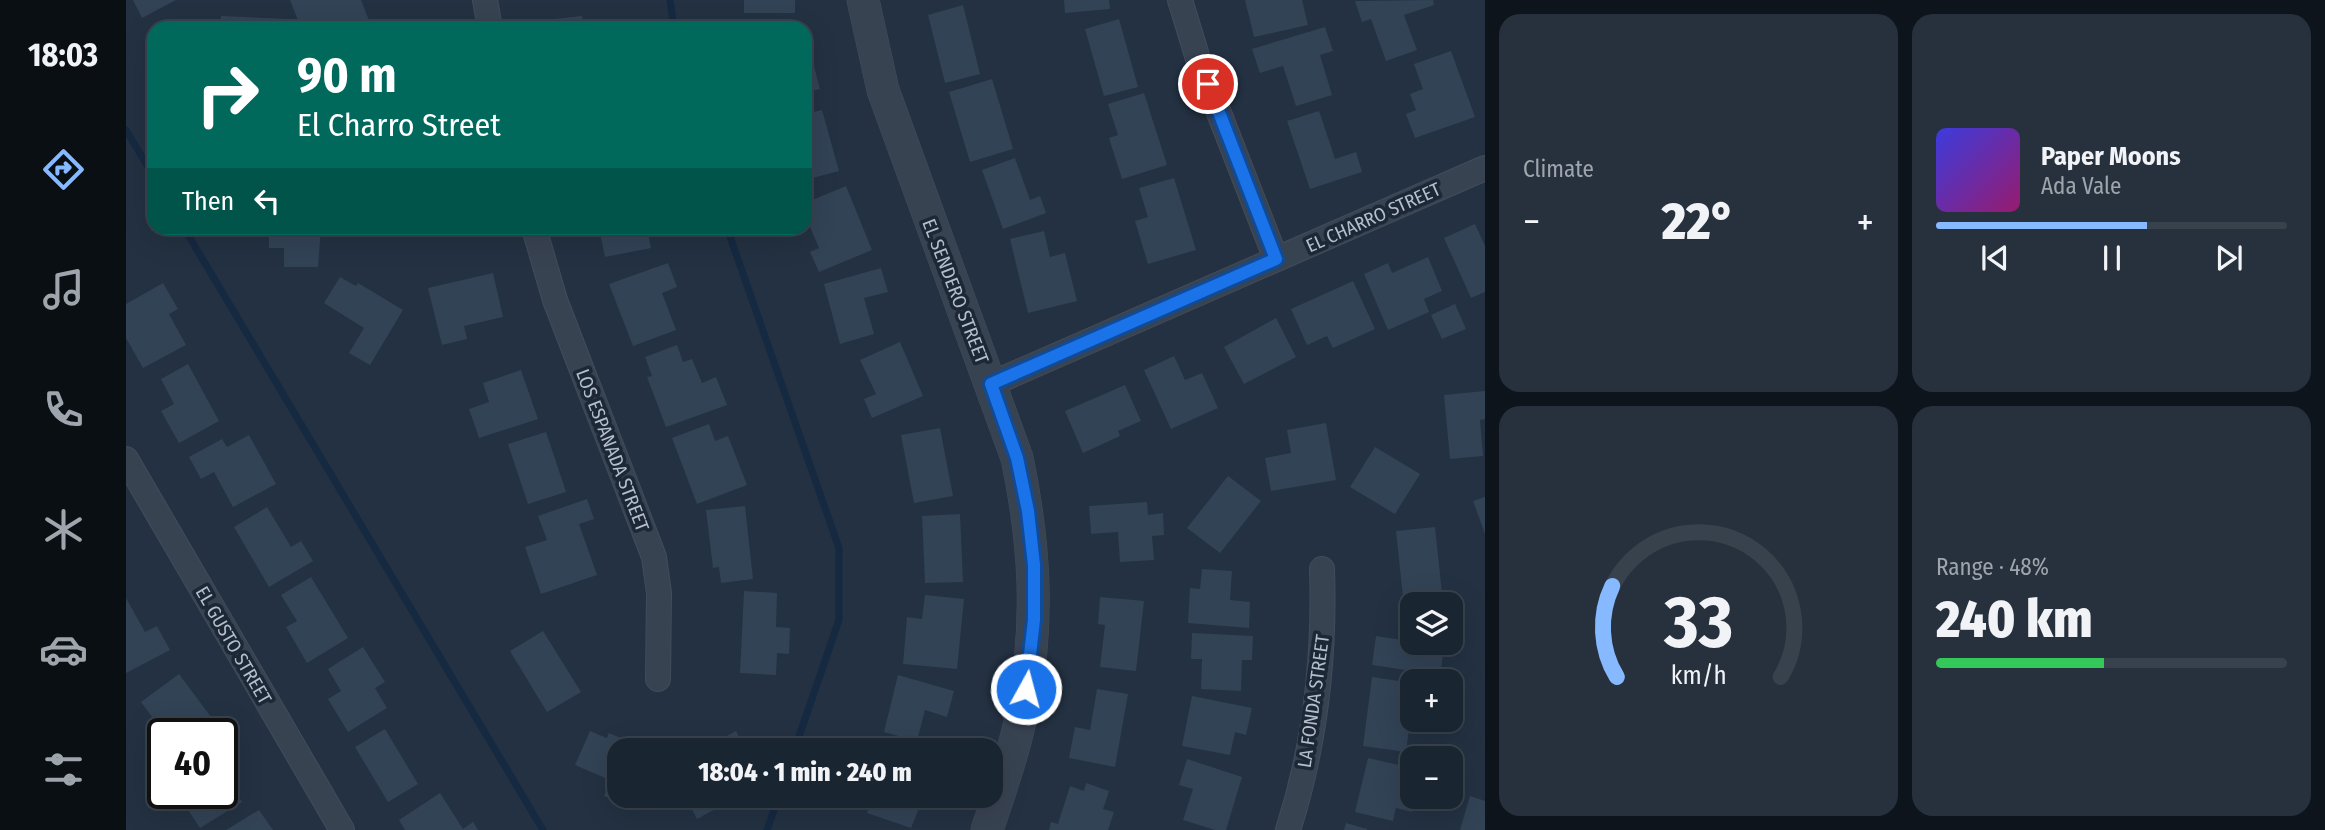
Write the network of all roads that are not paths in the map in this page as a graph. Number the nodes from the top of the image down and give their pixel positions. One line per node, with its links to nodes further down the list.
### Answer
1 (485, 0): 4 (street)
2 (863, 0): 8 (street, EL SENDERO STREET)
3 (1180, 0): 7 (street)
4 (489, 21)
5 (1485, 168): 7 (street, EL CHARRO STREET)
6 (536, 235): 11 (street, LOS ESPANADA STREET)
7 (1276, 259): 8 (street, EL CHARRO STREET)
8 (991, 384): 13 (street, EL SENDERO STREET)
9 (126, 459): 12 (street, EL GUSTO STREET)
10 (1322, 569): 14 (street, LA FONDA STREET)
11 (658, 679)
12 (342, 830)
13 (987, 830)
14 (1288, 830)

